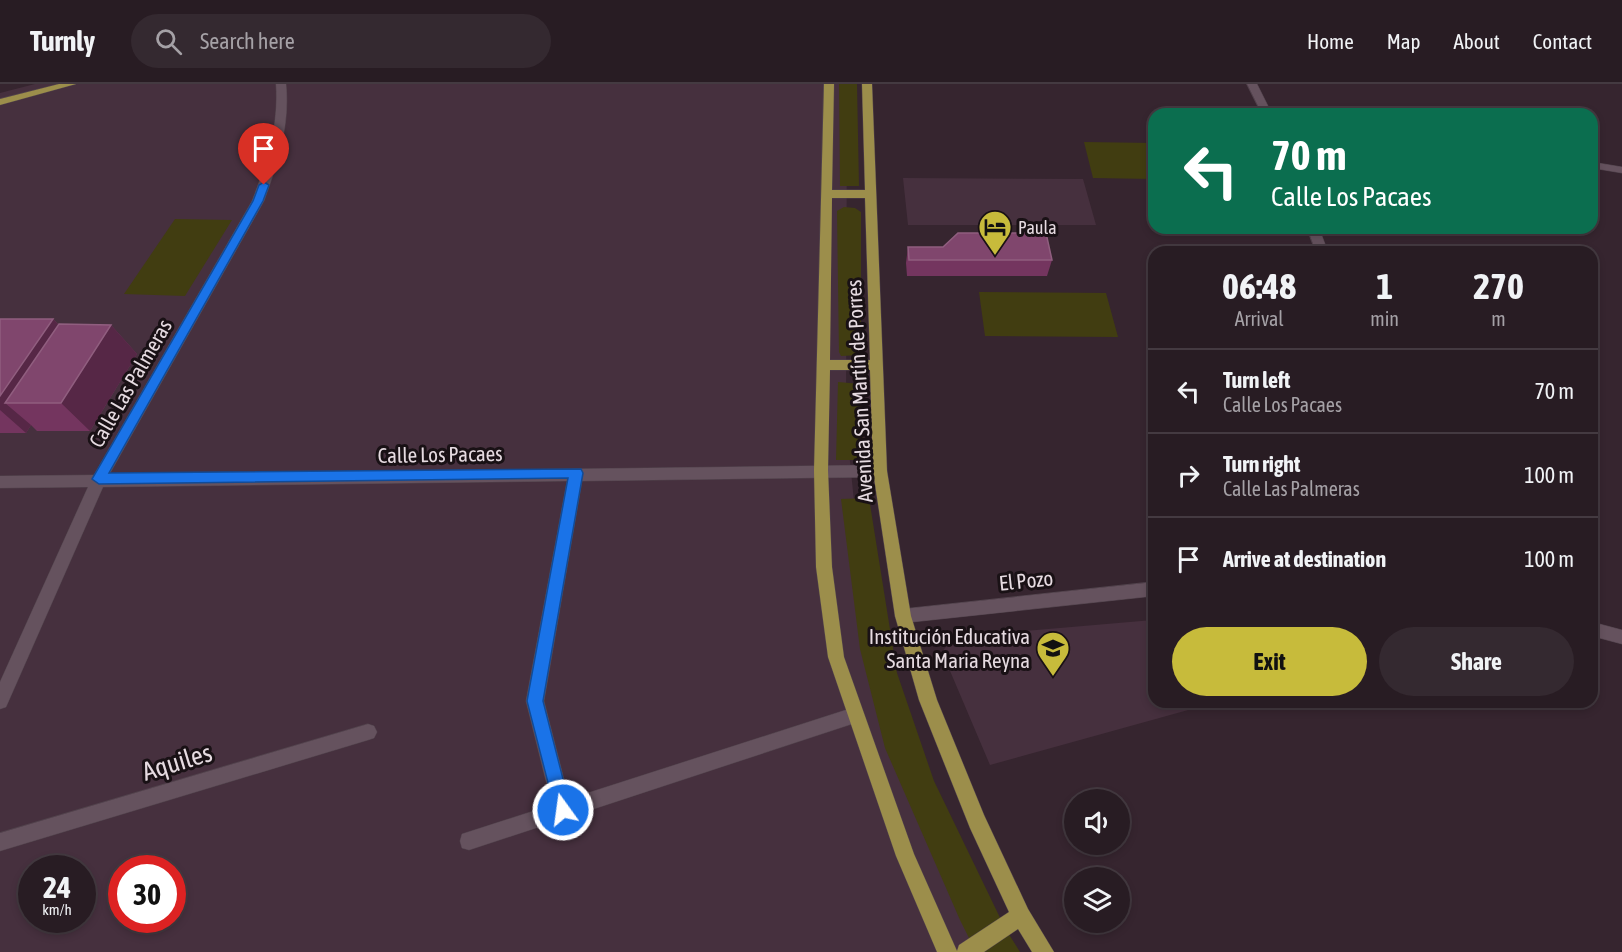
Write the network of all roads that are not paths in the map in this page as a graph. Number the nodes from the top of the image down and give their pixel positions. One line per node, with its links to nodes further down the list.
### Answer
1 (71, 84): 6 (main road)
2 (281, 84): 17 (street, Calle Las Palmeras)
3 (829, 84): 10 (main road, Avenida San Martín de Porres)
4 (867, 84): 11 (main road, Avenida San Martín de Porres)
5 (1252, 84): 7 (street)
6 (0, 102)
7 (1264, 108)
8 (1598, 166): 9 (street)
9 (1622, 170)
10 (826, 194): 11 (main road); 12 (main road, Avenida San Martín de Porres)
11 (871, 194): 13 (main road, Avenida San Martín de Porres)
12 (823, 365): 13 (main road); 14 (main road, Avenida San Martín de Porres)
13 (876, 365): 15 (main road, Avenida San Martín de Porres)
14 (821, 470): 15 (street, Calle Los Pacaes); 16 (street, Calle Los Pacaes); 24 (main road, Avenida San Martín de Porres)
15 (880, 471): 20 (main road, Avenida San Martín de Porres)
16 (576, 473): 17 (street, Calle Los Pacaes); 26 (street)
17 (99, 479): 18 (street, Calle Los Pacaes); 23 (street, Calle Las Palmeras)
18 (0, 482)
19 (1148, 590): 20 (street, El Pozo)
20 (903, 616): 29 (main road, Avenida San Martín de Porres)
21 (1598, 631): 22 (street)
22 (1622, 637)
23 (0, 701)
24 (855, 715): 26 (street); 30 (main road, Avenida San Martín de Porres)
25 (368, 732): 28 (street, Aquiles)
26 (563, 810): 27 (street)
27 (469, 841)
28 (0, 842)
29 (1020, 916): 31 (main road); 32 (main road, Avenida San Martín de Porres)
30 (946, 952)
31 (966, 952)
32 (1044, 952)

